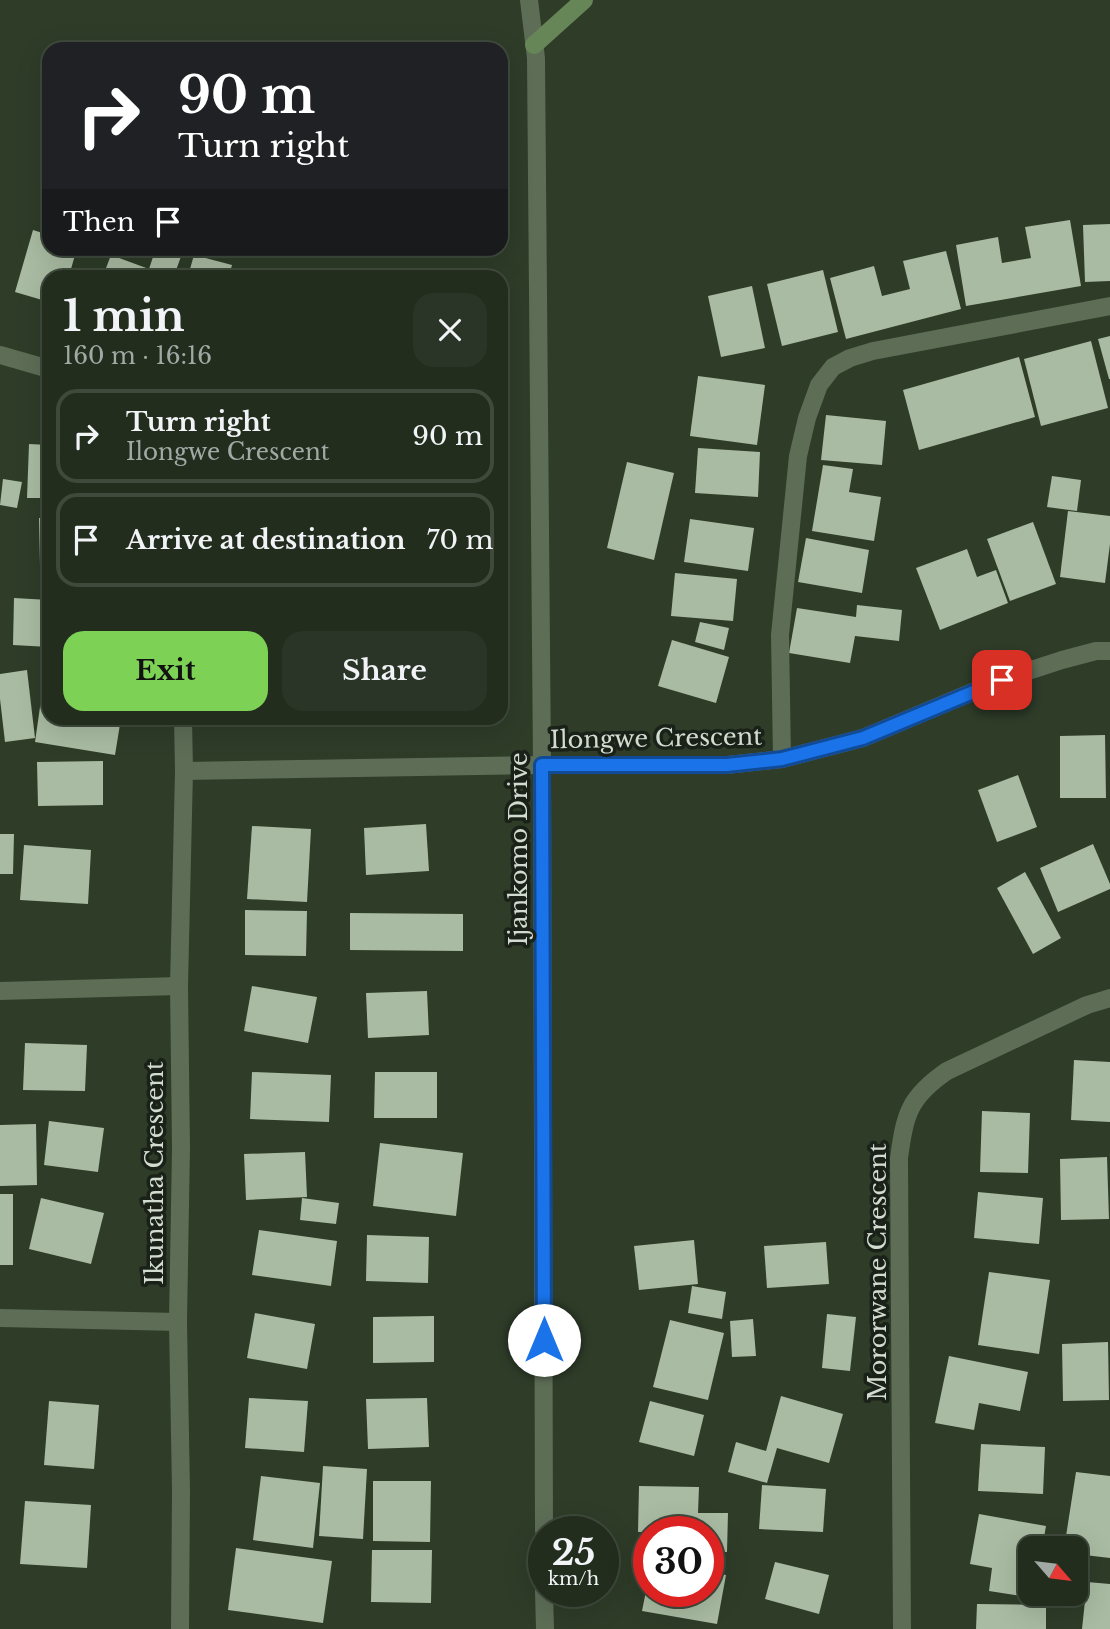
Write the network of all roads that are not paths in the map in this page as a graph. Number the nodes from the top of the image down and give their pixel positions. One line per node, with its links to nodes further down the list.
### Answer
1 (529, 0): 3 (street, Ijankomo Drive)
2 (584, 0): 3 (main road)
3 (534, 45): 10 (street, Ijankomo Drive)
4 (1110, 306): 9 (street)
5 (0, 355): 6 (street)
6 (42, 367)
7 (1110, 651): 9 (street, Ilongwe Crescent)
8 (183, 725): 11 (street, Ikunatha Crescent)
9 (782, 759): 10 (street, Ilongwe Crescent)
10 (542, 765): 11 (street, Ilongwe Crescent); 17 (street, Ijankomo Drive)
11 (184, 771): 12 (street, Ikunatha Crescent)
12 (179, 986): 13 (street); 16 (street, Ikunatha Crescent)
13 (0, 991)
14 (1110, 998): 21 (street, Mororwane Crescent)
15 (0, 1318): 16 (street)
16 (177, 1322): 19 (street, Ikunatha Crescent)
17 (544, 1516)
18 (544, 1607): 20 (street)
19 (180, 1629)
20 (545, 1629)
21 (902, 1629)

